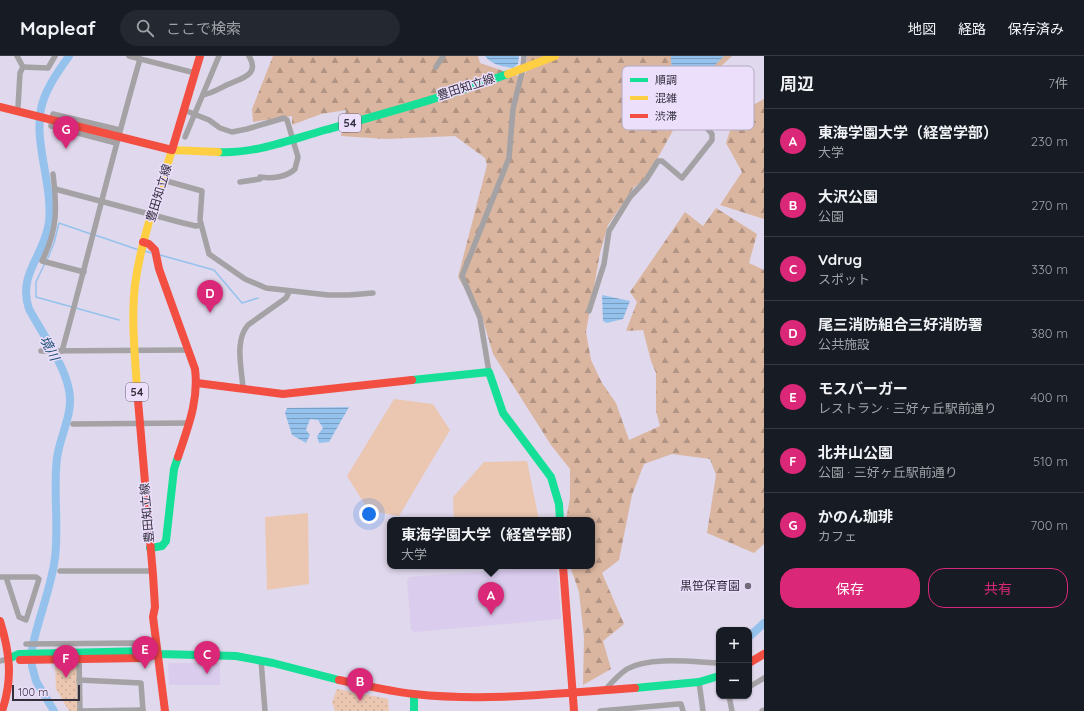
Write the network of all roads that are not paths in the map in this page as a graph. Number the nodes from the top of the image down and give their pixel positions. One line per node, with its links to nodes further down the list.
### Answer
1 (17, 56): 11 (street)
2 (55, 56): 11 (street)
3 (129, 56): 10 (street)
4 (200, 56): 14 (street)
5 (219, 56): 15 (street)
6 (249, 56): 15 (street)
7 (443, 56): 12 (street)
8 (524, 56): 13 (street)
9 (555, 56): 13 (street, 豊田知立線 / 54)
10 (140, 59): 14 (street); 21 (street)
11 (23, 67): 17 (street)
12 (436, 67)
13 (523, 68): 23 (street, 豊田知立線 / 54); 40 (street)
14 (195, 73): 18 (street)
15 (203, 96): 19 (street)
16 (0, 107): 21 (street)
17 (18, 107)
18 (184, 110): 19 (street); 23 (street)
19 (194, 114): 22 (street); 26 (street)
20 (709, 130): 35 (street)
21 (118, 136): 21 (street); 23 (street); 28 (street)
22 (185, 137)
23 (172, 150): 25 (street, 豊田知立線 / 54)
24 (53, 174): 27 (street)
25 (163, 180): 29 (street, 豊田知立線 / 54); 30 (street)
26 (240, 182)
27 (55, 189): 28 (street); 32 (street)
28 (102, 201): 29 (street); 32 (street)
29 (152, 215): 30 (street); 31 (street, 豊田知立線 / 54)
30 (201, 225): 33 (street)
31 (143, 242): 36 (street); 39 (street, 豊田知立線 / 54)
32 (84, 272): 38 (street)
33 (289, 292): 34 (street); 42 (street)
34 (373, 293)
35 (589, 311)
36 (188, 350): 39 (street); 41 (street)
37 (43, 351): 38 (street)
38 (60, 351): 39 (street)
39 (134, 351): 45 (street, 豊田知立線 / 54)
40 (489, 372): 42 (street); 46 (street)
41 (197, 383): 42 (street); 43 (street)
42 (243, 389)
43 (189, 423): 45 (street); 47 (street)
44 (73, 424): 45 (street)
45 (139, 424): 47 (street, 豊田知立線 / 54)
46 (560, 517)
47 (150, 548): 50 (street, 豊田知立線 / 54)
48 (563, 569): 70 (street)
49 (60, 571): 50 (street)
50 (152, 571): 55 (street, 豊田知立線 / 54)
51 (3, 577): 51 (street)
52 (0, 621): 59 (street)
53 (26, 644): 54 (street)
54 (140, 652): 55 (street); 57 (street)
55 (159, 654): 57 (street); 60 (street); 76 (street, 豊田知立線 / 54)
56 (764, 654): 62 (street)
57 (79, 656): 59 (street); 66 (street)
58 (0, 657): 59 (street)
59 (10, 658): 61 (street); 74 (street)
60 (261, 660): 71 (street); 77 (street)
61 (0, 661)
62 (752, 661)
63 (716, 663): 69 (street)
64 (716, 677): 67 (street)
65 (764, 678): 68 (street)
66 (79, 680): 73 (street); 75 (street)
67 (699, 682): 69 (street); 82 (street)
68 (752, 685)
69 (605, 690): 70 (street)
70 (572, 692): 71 (street); 79 (street)
71 (414, 694): 78 (street)
72 (730, 699): 83 (street)
73 (143, 710): 75 (street)
74 (2, 711)
75 (81, 711)
76 (165, 711)
77 (265, 711)
78 (414, 711)
79 (574, 711)
80 (600, 711): 81 (street)
81 (683, 711)
82 (704, 711)
83 (732, 711)

